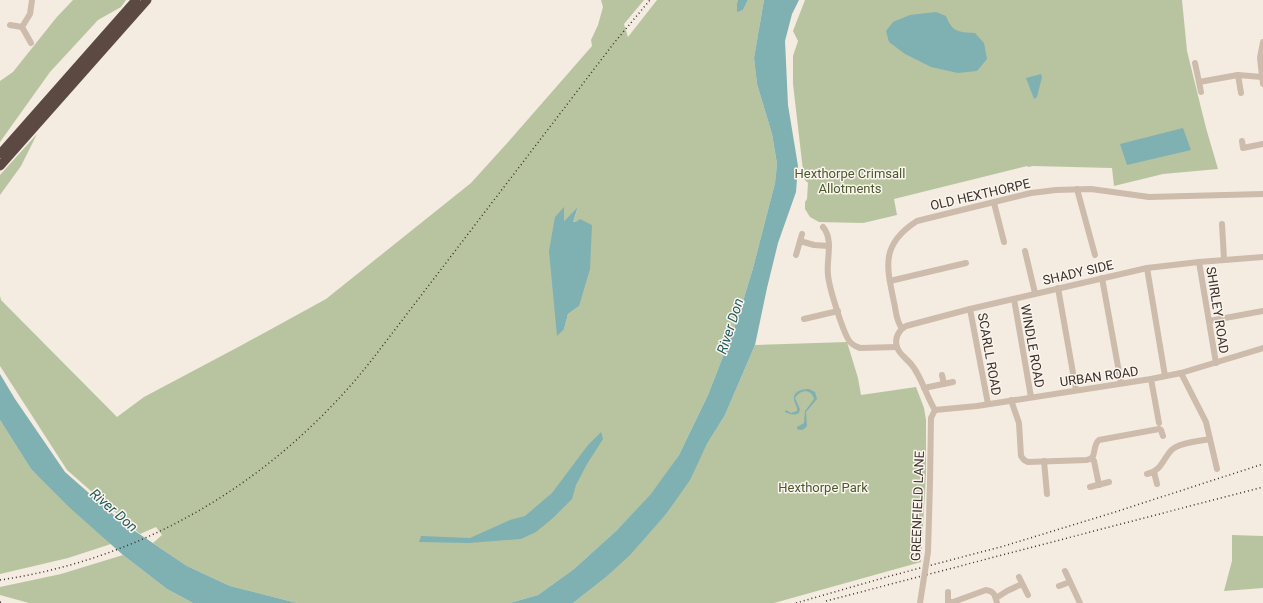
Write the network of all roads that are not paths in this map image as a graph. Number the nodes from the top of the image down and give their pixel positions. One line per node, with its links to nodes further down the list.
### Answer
1 (32, 0): 5 (street)
2 (136, 0): 17 (highway)
3 (147, 0): 18 (highway)
4 (10, 25): 5 (street)
5 (22, 27): 7 (street)
6 (1263, 42): 10 (street)
7 (31, 43)
8 (1195, 63): 11 (street)
9 (1238, 75): 10 (street); 11 (street); 14 (street)
10 (1262, 77): 12 (street)
11 (1199, 82): 13 (street)
12 (1263, 84)
13 (1201, 92)
14 (1241, 93)
15 (1242, 140): 16 (street)
16 (1263, 144)
17 (0, 154)
18 (0, 166)
19 (1077, 189): 20 (street, OLD HEXTHORPE); 21 (street, OLD HEXTHORPE); 27 (street)
20 (1263, 194)
21 (994, 203): 24 (street); 35 (street, OLD HEXTHORPE)
22 (1222, 224): 30 (street)
23 (822, 227): 25 (street)
24 (1004, 242)
25 (829, 246): 28 (street); 40 (street)
26 (1025, 251): 37 (street)
27 (1095, 255)
28 (796, 256)
29 (1263, 257): 30 (street, SHADY SIDE)
30 (1224, 259): 31 (street, SHADY SIDE)
31 (1199, 262): 33 (street, SHADY SIDE); 43 (street, SHIRLEY ROAD)
32 (966, 263): 35 (street)
33 (1147, 268): 34 (street, SHADY SIDE); 50 (street)
34 (1102, 278): 36 (street, SHADY SIDE); 53 (street)
35 (890, 281): 44 (street, OLD HEXTHORPE)
36 (1058, 288): 37 (street, SHADY SIDE); 56 (street)
37 (1035, 293): 38 (street, SHADY SIDE)
38 (1014, 299): 39 (street, SHADY SIDE); 57 (street, WINDLE ROAD)
39 (970, 309): 44 (street, SHADY SIDE); 59 (street, SCARLL ROAD)
40 (838, 311): 42 (street); 45 (street)
41 (1263, 311): 43 (street)
42 (804, 319)
43 (1208, 320): 47 (street, SHIRLEY ROAD)
44 (902, 328): 45 (street)
45 (897, 347): 55 (street)
46 (1263, 348): 47 (street, URBAN ROAD)
47 (1216, 363): 48 (street, URBAN ROAD)
48 (1181, 373): 50 (street, URBAN ROAD); 63 (street)
49 (942, 375): 54 (street)
50 (1165, 376): 51 (street, URBAN ROAD)
51 (1151, 379): 53 (street, URBAN ROAD); 61 (street)
52 (953, 382): 54 (street)
53 (1121, 383): 56 (street, URBAN ROAD)
54 (944, 384): 55 (street)
55 (924, 388): 60 (street)
56 (1076, 390): 57 (street, URBAN ROAD)
57 (1031, 397): 58 (street, URBAN ROAD)
58 (1011, 400): 59 (street, URBAN ROAD); 65 (street)
59 (988, 404): 60 (street, URBAN ROAD)
60 (935, 410): 83 (street, GREENFIELD LANE, bridge)
61 (1160, 423)
62 (1163, 436): 64 (street)
63 (1210, 439): 66 (street); 67 (street)
64 (1092, 458): 65 (street); 71 (street)
65 (1044, 461): 73 (street)
66 (1217, 469)
67 (1154, 472): 68 (street); 70 (street)
68 (1147, 474)
69 (1109, 482): 71 (street)
70 (1158, 484)
71 (1100, 485): 72 (street)
72 (1090, 487)
73 (1047, 494)
74 (1065, 571): 76 (street)
75 (1019, 577): 77 (street)
76 (1070, 582): 78 (street); 84 (street)
77 (1022, 584): 80 (street); 81 (street)
78 (1059, 586)
79 (948, 592): 82 (street)
80 (1028, 595)
81 (996, 600): 82 (street)
82 (948, 602)
83 (920, 603)
84 (1079, 603)

